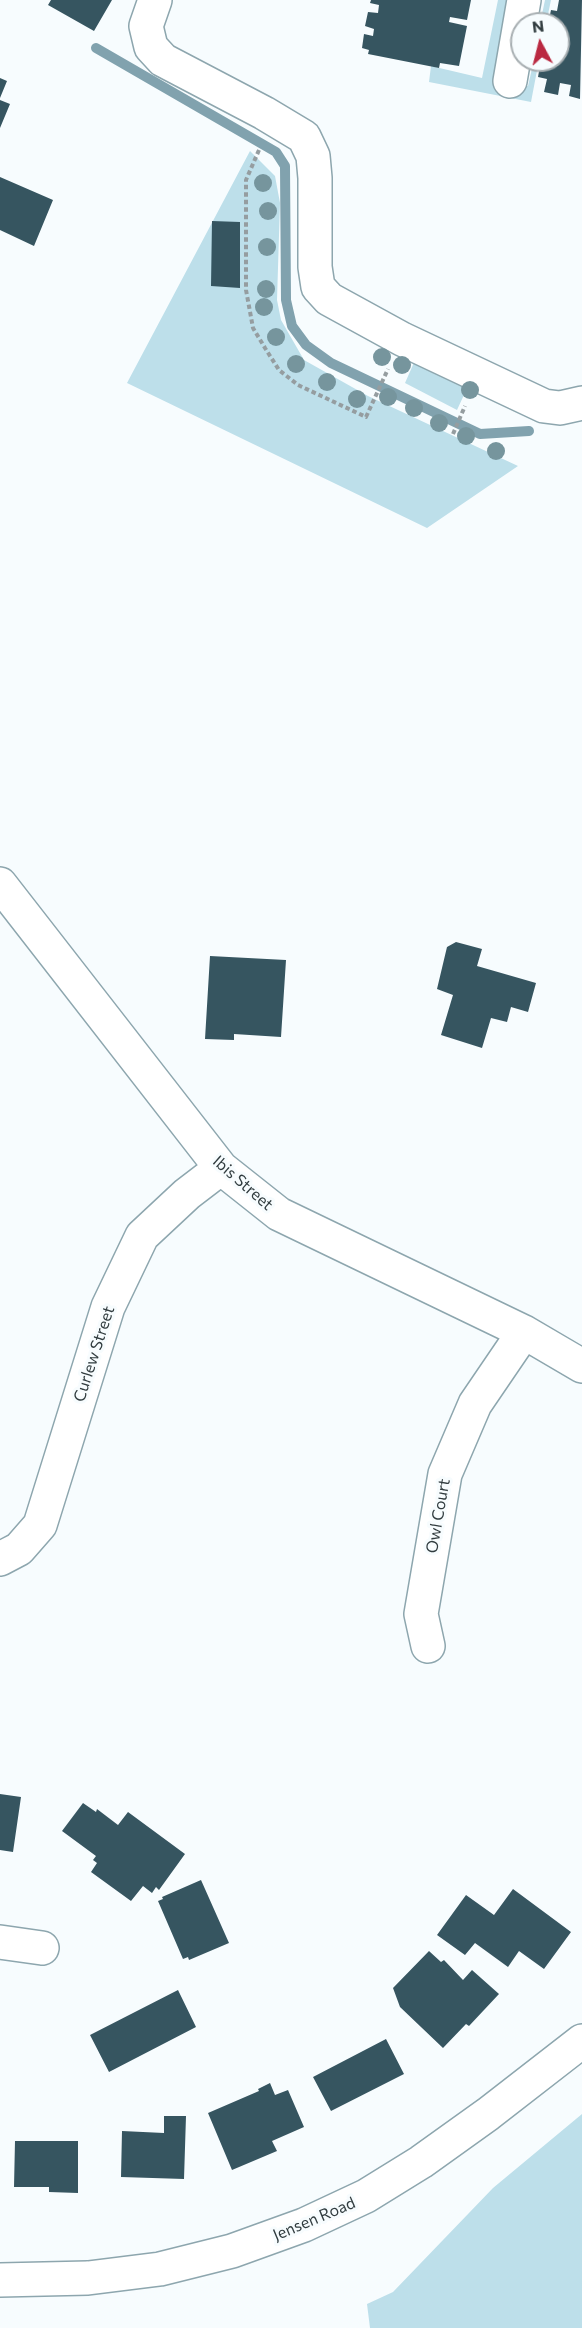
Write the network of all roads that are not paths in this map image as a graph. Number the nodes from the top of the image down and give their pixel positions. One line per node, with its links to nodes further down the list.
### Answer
1 (154, 0): 4 (street)
2 (524, 0): 3 (street)
3 (510, 81)
4 (582, 403)
5 (0, 884): 6 (street, Ibis Street)
6 (221, 1168): 7 (street, Ibis Street); 9 (street, Curlew Street)
7 (524, 1332): 8 (street, Ibis Street); 10 (street, Owl Court)
8 (582, 1366)
9 (0, 1559)
10 (428, 1646)
11 (0, 1942): 12 (street)
12 (42, 1948)
13 (582, 2041): 14 (street, Jensen Road)
14 (0, 2280)

